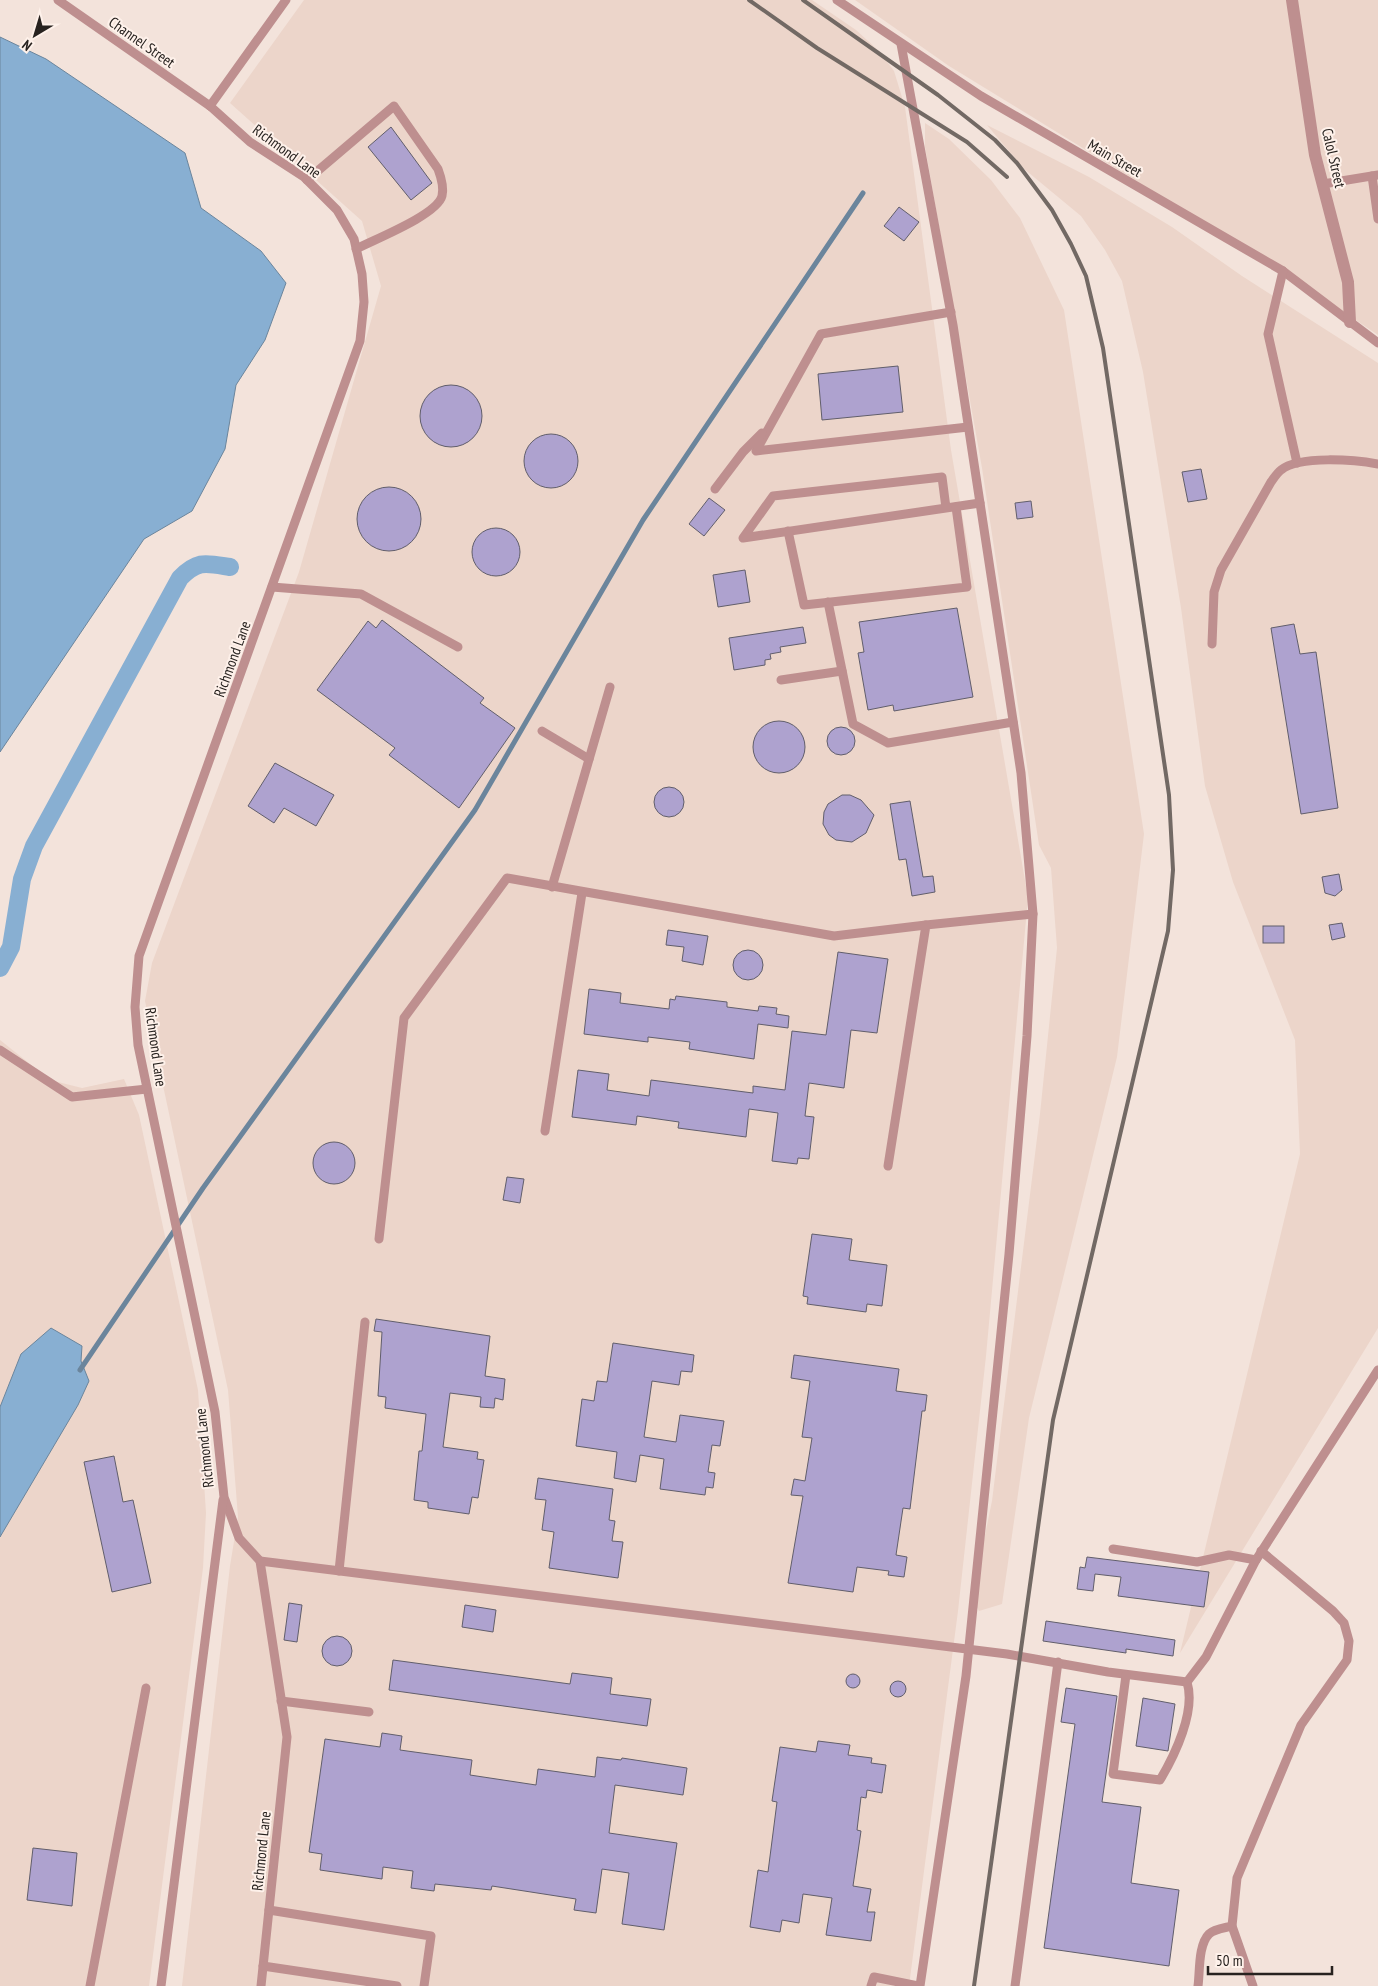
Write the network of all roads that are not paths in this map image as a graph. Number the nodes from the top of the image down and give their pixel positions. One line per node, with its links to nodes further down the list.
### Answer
1 (58, 0): 6 (lane, Channel Street)
2 (286, 0): 6 (lane)
3 (837, 0): 5 (lane, Main Street)
4 (1292, 0): 9 (street, Calol Street)
5 (900, 44): 12 (lane, Main Street); 13 (lane)
6 (210, 106): 8 (lane, Richmond Lane)
7 (1375, 176): 9 (lane); 10 (lane)
8 (307, 180): 11 (lane, Richmond Lane); 11 (lane)
9 (1323, 184): 14 (street, Calol Street)
10 (1378, 219)
11 (356, 249): 25 (lane, Richmond Lane)
12 (1283, 272): 14 (lane, Main Street); 18 (lane)
13 (950, 312): 16 (lane); 17 (lane)
14 (1350, 322): 15 (lane, Main Street)
15 (1378, 343)
16 (770, 426): 17 (lane); 20 (lane)
17 (968, 426): 21 (lane)
18 (1298, 463): 19 (lane); 27 (lane)
19 (1378, 464)
20 (715, 489)
21 (980, 503): 22 (lane); 32 (lane)
22 (956, 506): 23 (lane); 26 (lane)
23 (946, 508): 24 (lane); 24 (lane)
24 (788, 530): 26 (lane)
25 (272, 587): 28 (lane); 40 (lane, Richmond Lane)
26 (828, 602): 29 (lane)
27 (1212, 644)
28 (458, 647)
29 (842, 671): 30 (lane); 32 (lane)
30 (781, 680)
31 (610, 687): 34 (lane)
32 (1013, 722): 37 (lane)
33 (542, 731): 34 (lane)
34 (589, 759): 35 (lane)
35 (552, 887): 36 (lane); 43 (lane)
36 (582, 893): 38 (lane); 41 (lane)
37 (1033, 914): 38 (lane); 52 (lane)
38 (926, 925): 42 (lane)
39 (0, 1050): 40 (lane)
40 (148, 1092): 46 (lane, Richmond Lane)
41 (546, 1131)
42 (888, 1166)
43 (379, 1239)
44 (365, 1322): 51 (lane)
45 (1378, 1370): 48 (lane)
46 (224, 1497): 50 (lane, Richmond Lane); 63 (lane)
47 (1113, 1549): 49 (lane)
48 (1261, 1551): 49 (lane); 60 (lane)
49 (1256, 1560): 55 (lane)
50 (260, 1561): 51 (lane); 57 (lane, Richmond Lane)
51 (339, 1571): 52 (lane)
52 (969, 1649): 53 (lane); 68 (lane)
53 (1058, 1662): 54 (lane); 69 (lane)
54 (1126, 1675): 55 (lane); 55 (lane)
55 (1187, 1682)
56 (146, 1688): 62 (lane)
57 (281, 1700): 58 (lane); 59 (lane, Richmond Lane)
58 (369, 1712)
59 (269, 1910): 61 (lane, Richmond Lane); 66 (lane)
60 (1232, 1926): 70 (lane); 71 (lane)
61 (263, 1966): 64 (lane, Richmond Lane); 65 (lane)
62 (90, 1986)
63 (161, 1986)
64 (261, 1986)
65 (397, 1986)
66 (424, 1986)
67 (871, 1986): 68 (lane)
68 (919, 1986)
69 (1015, 1986)
70 (1198, 1986)
71 (1253, 1986)

